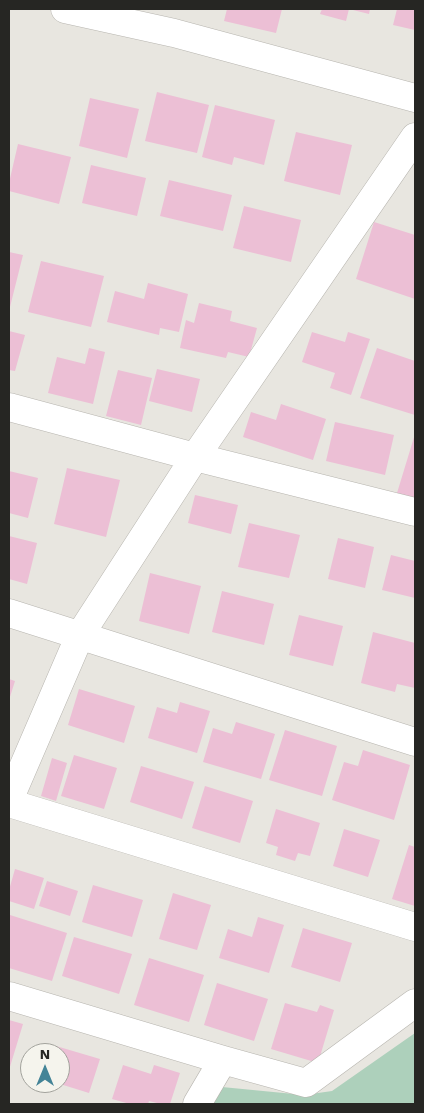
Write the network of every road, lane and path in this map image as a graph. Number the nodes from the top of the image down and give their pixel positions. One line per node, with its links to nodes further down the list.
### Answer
1 (65, 9): 2 (street)
2 (415, 98)
3 (415, 137): 5 (street)
4 (9, 408): 5 (street)
5 (195, 457): 6 (street); 8 (street)
6 (415, 512)
7 (9, 613): 8 (street)
8 (80, 635): 9 (street); 10 (street)
9 (415, 742)
10 (9, 801): 11 (street)
11 (415, 927)
12 (9, 996): 14 (street)
13 (415, 1003): 14 (street)
14 (223, 1060): 15 (street)
15 (197, 1104)

